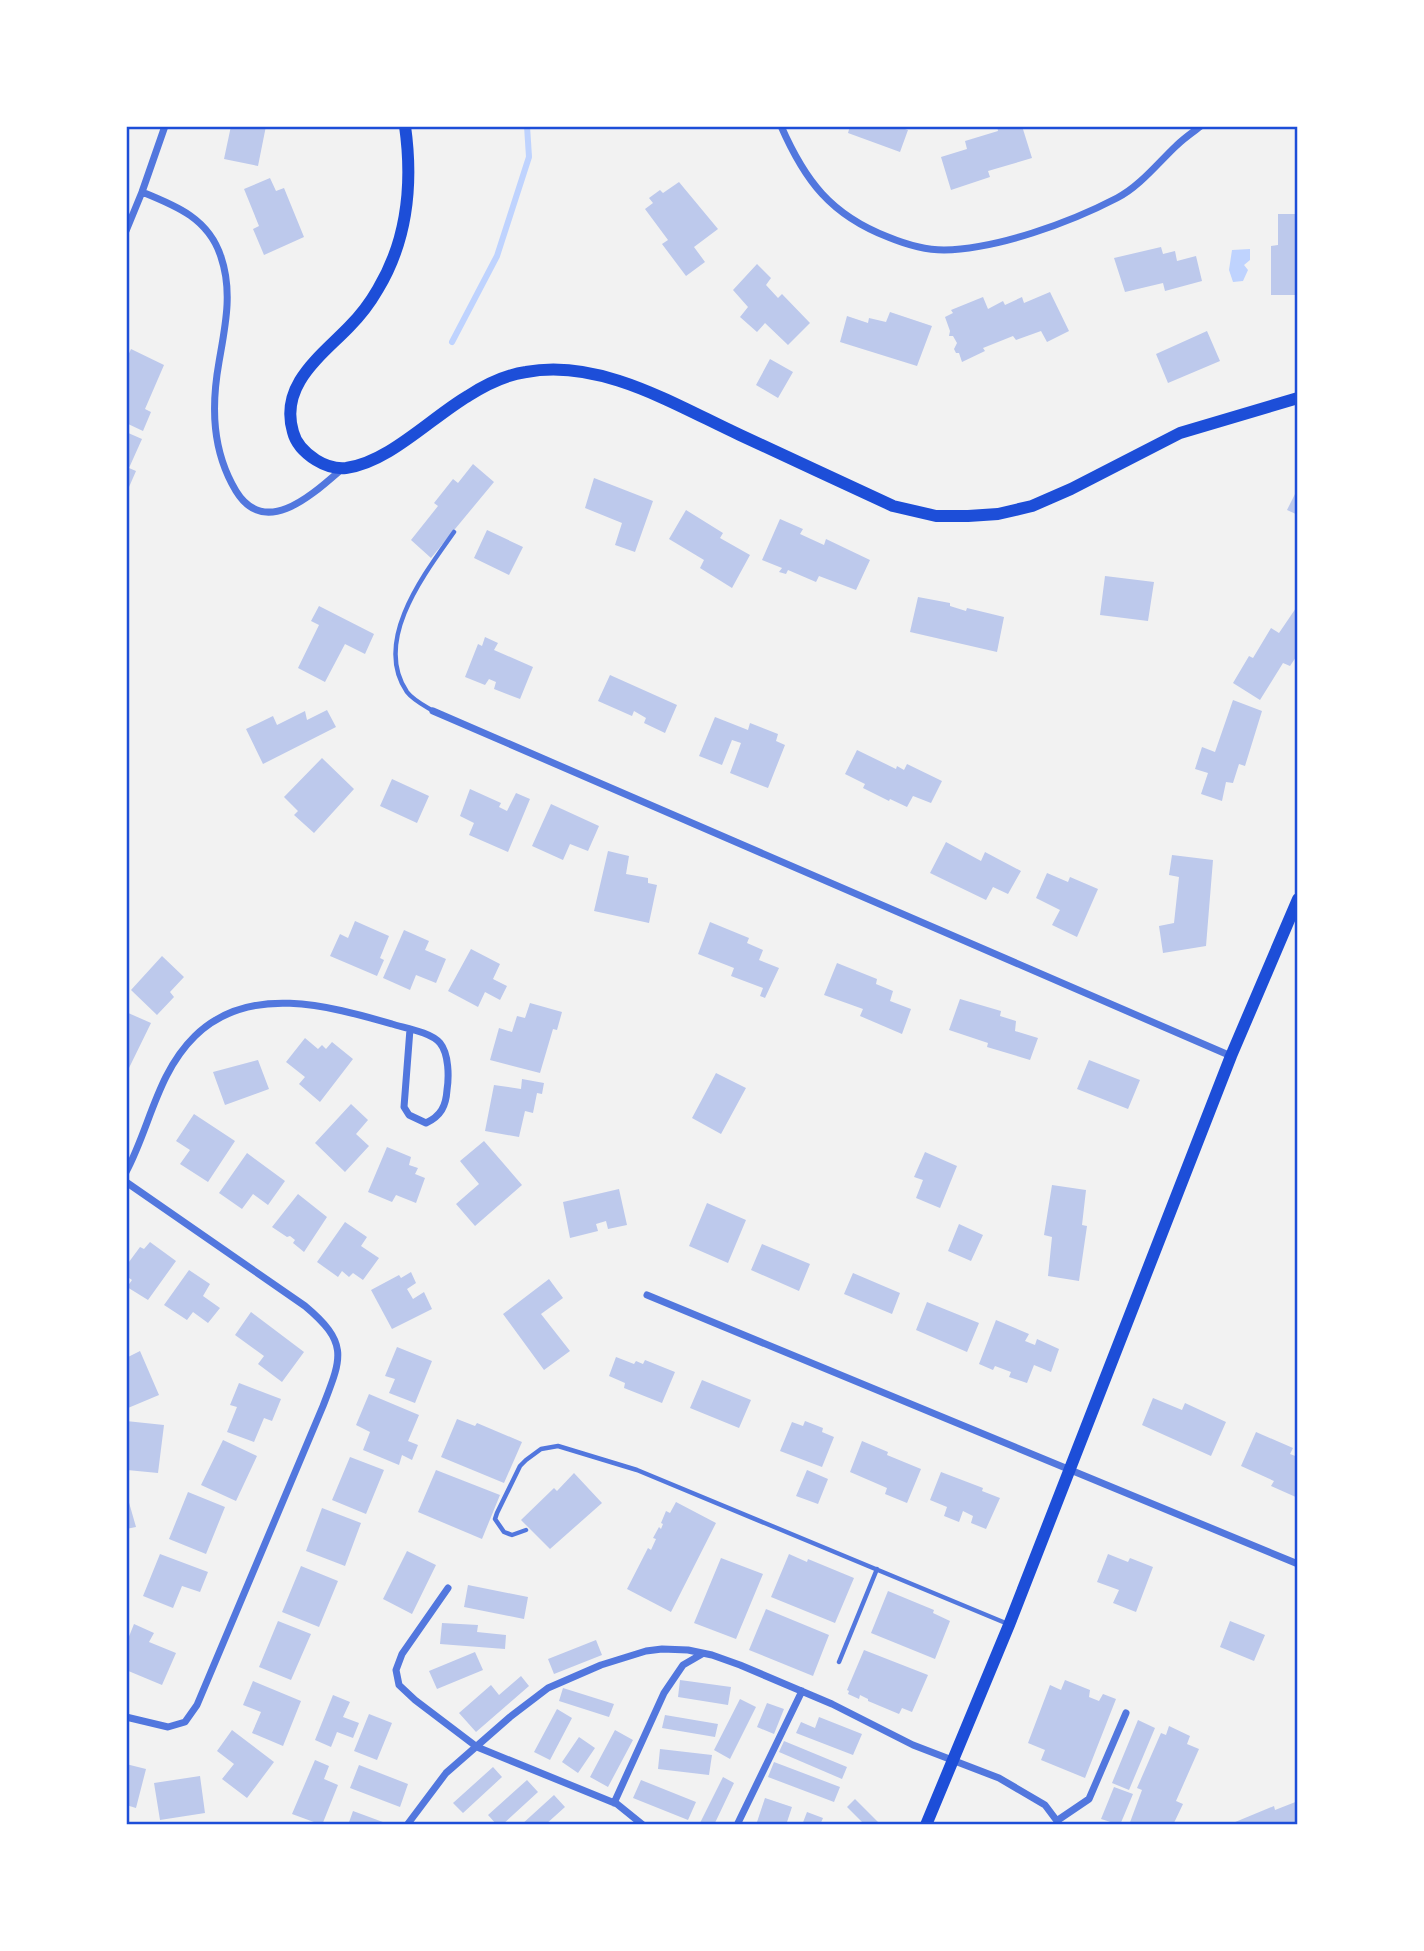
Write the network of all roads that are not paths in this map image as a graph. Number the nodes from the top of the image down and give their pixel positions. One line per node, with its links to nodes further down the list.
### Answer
1 (165, 126): 5 (street)
2 (405, 126): 8 (main road)
3 (780, 126): 4 (street)
4 (1201, 126)
5 (142, 192): 6 (street); 8 (street)
6 (126, 231)
7 (1298, 398): 8 (main road)
8 (343, 468)
9 (454, 532): 10 (lane)
10 (433, 712): 13 (street)
11 (1298, 899): 13 (main road)
12 (410, 1029): 12 (street); 14 (street)
13 (1231, 1056): 17 (main road)
14 (126, 1172)
15 (126, 1182): 27 (street)
16 (647, 1295): 17 (street)
17 (1071, 1469): 19 (street); 22 (main road)
18 (526, 1530): 20 (lane)
19 (1298, 1564)
20 (877, 1569): 22 (lane); 24 (lane)
21 (448, 1588): 28 (street)
22 (1009, 1625): 29 (main road)
23 (703, 1654): 25 (street); 28 (street); 30 (street)
24 (839, 1662)
25 (802, 1691): 29 (street); 34 (street)
26 (1126, 1713): 31 (street)
27 (126, 1717)
28 (477, 1747): 30 (street); 32 (street)
29 (953, 1759): 31 (street); 35 (main road)
30 (614, 1803): 33 (street)
31 (1059, 1823)
32 (407, 1825)
33 (643, 1825)
34 (737, 1825)
35 (926, 1825)

